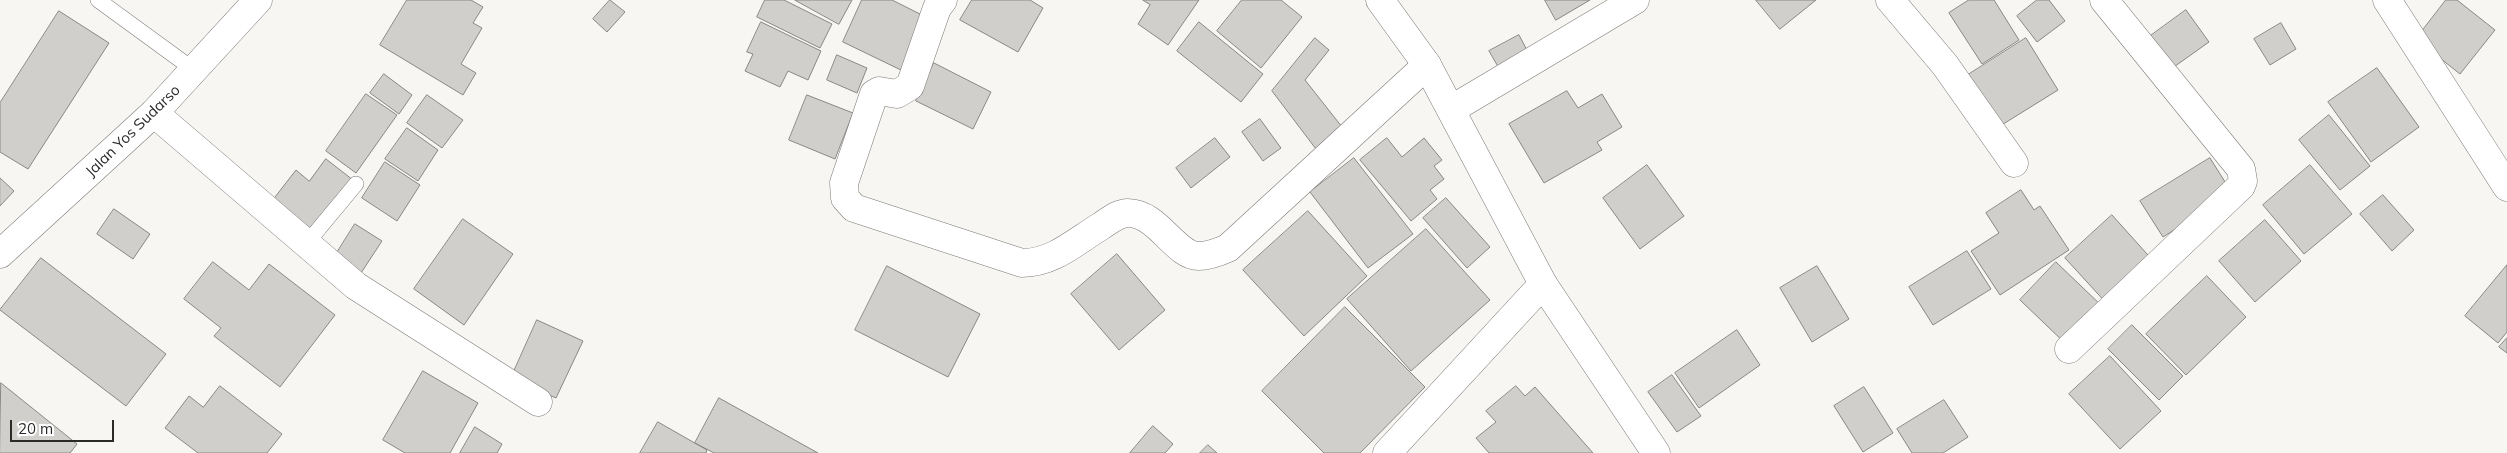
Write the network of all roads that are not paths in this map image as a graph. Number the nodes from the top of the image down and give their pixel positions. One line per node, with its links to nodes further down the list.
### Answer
1 (98, 0): 10 (lane)
2 (258, 0): 10 (main road, Jalan Yos Sudarso)
3 (943, 0): 9 (main road)
4 (1635, 0): 11 (main road)
5 (1890, 0): 13 (main road)
6 (2104, 0): 19 (main road)
7 (1386, 1): 9 (main road)
8 (2394, 3): 15 (main road)
9 (1427, 65): 11 (main road)
10 (194, 70): 12 (main road, Jalan Yos Sudarso)
11 (1452, 109): 18 (main road)
12 (154, 113): 16 (main road); 17 (main road, Jalan Yos Sudarso)
13 (2014, 163)
14 (356, 184): 16 (lane)
15 (2507, 187)
16 (307, 242): 20 (main road)
17 (0, 254)
18 (1543, 284): 21 (main road); 22 (main road)
19 (2069, 349)
20 (538, 402)
21 (1388, 453)
22 (1656, 453)

